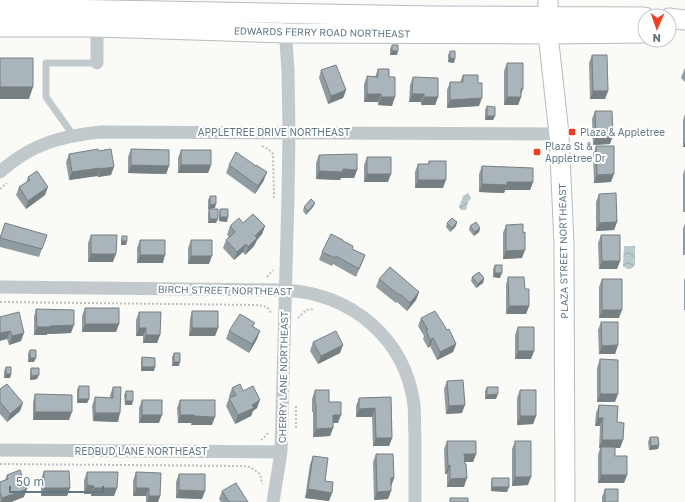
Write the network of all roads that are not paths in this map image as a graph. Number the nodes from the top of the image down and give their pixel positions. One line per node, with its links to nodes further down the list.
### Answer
1 (97, 4): 2 (main road, EDWARDS FERRY ROAD NORTHEAST); 3 (main road, EDWARDS FERRY ROAD NORTHEAST); 7 (street)
2 (0, 8)
3 (283, 12): 4 (main road, EDWARDS FERRY ROAD NORTHEAST); 9 (street, CHERRY LANE NORTHEAST)
4 (548, 17): 5 (main road, EDWARDS FERRY ROAD NORTHEAST); 8 (main road, EDWARDS FERRY ROAD NORTHEAST); 9 (main road, EDWARDS FERRY ROAD NORTHEAST); 12 (main road, PLAZA STREET NORTHEAST)
5 (637, 17)
6 (0, 27): 7 (main road, EDWARDS FERRY ROAD NORTHEAST)
7 (97, 27): 9 (main road, EDWARDS FERRY ROAD NORTHEAST); 10 (street)
8 (637, 32)
9 (286, 33): 11 (street, CHERRY LANE NORTHEAST)
10 (96, 63): 13 (lane)
11 (289, 132): 12 (street, APPLETREE DRIVE NORTHEAST); 13 (street, APPLETREE DRIVE NORTHEAST); 16 (street, CHERRY LANE NORTHEAST)
12 (559, 134): 21 (main road, PLAZA STREET NORTHEAST)
13 (73, 135): 14 (street, APPLETREE DRIVE NORTHEAST)
14 (0, 172)
15 (0, 287): 16 (street, BIRCH STREET NORTHEAST)
16 (285, 290): 18 (street, CHERRY LANE NORTHEAST); 20 (street, BIRCH STREET NORTHEAST)
17 (0, 450): 18 (street, REDBUD LANE NORTHEAST)
18 (281, 452): 19 (street, CHERRY LANE NORTHEAST)
19 (273, 502)
20 (415, 502)
21 (565, 502)

